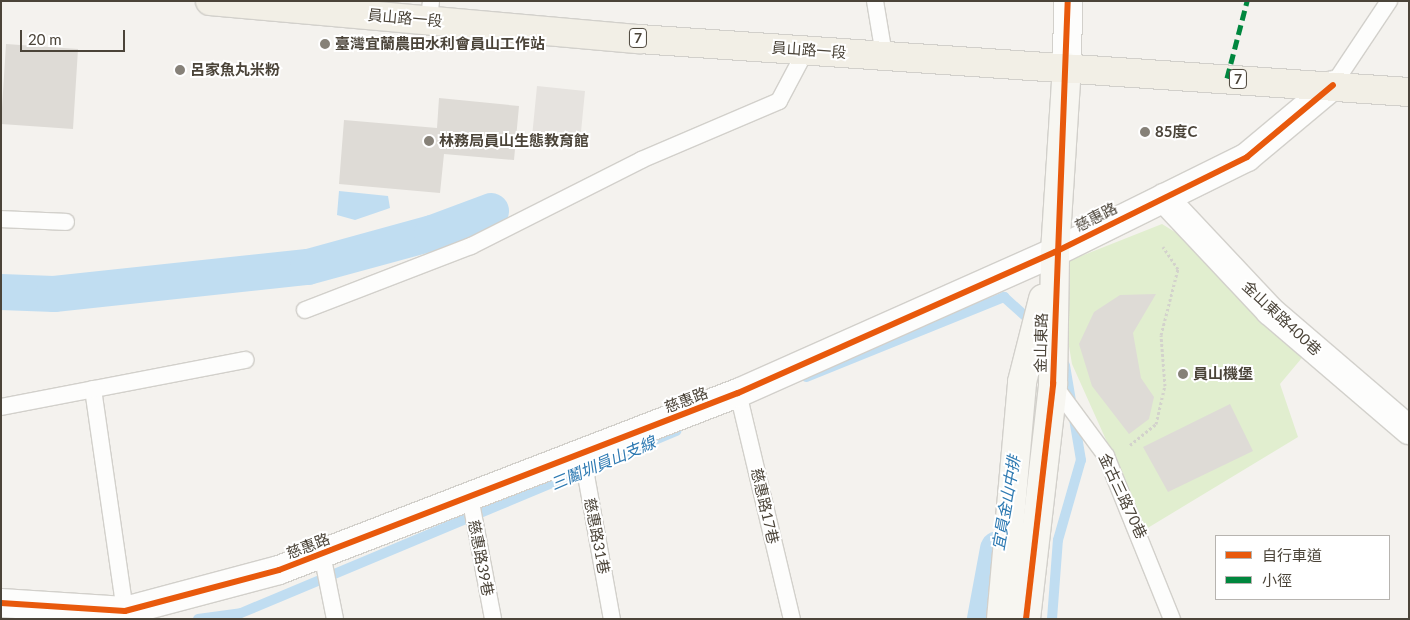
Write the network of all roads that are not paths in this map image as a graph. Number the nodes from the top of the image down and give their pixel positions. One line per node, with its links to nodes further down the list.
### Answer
1 (210, 1): 5 (main road, 員山路一段 / 7)
2 (875, 1): 7 (lane)
3 (1068, 1): 8 (street)
4 (1389, 1): 9 (lane)
5 (430, 11): 6 (main road, 員山路一段 / 7)
6 (806, 50): 7 (main road, 員山路一段 / 7); 15 (lane)
7 (884, 55): 8 (main road, 員山路一段 / 7)
8 (1067, 67): 9 (main road, 員山路一段 / 7); 14 (street, 金山東路)
9 (1333, 86): 10 (main road, 員山路一段 / 7); 11 (street, 慈惠路)
10 (1409, 92)
11 (1164, 198): 14 (street, 慈惠路); 21 (street, 金山東路400巷)
12 (1, 219): 13 (lane)
13 (66, 222)
14 (1055, 252): 17 (street, 金山東路); 19 (street, 慈惠路); 31 (street, 金山東路)
15 (305, 310)
16 (246, 360): 18 (lane)
17 (1052, 384): 32 (street, 金山東路); 33 (lane, 金古三路70巷)
18 (93, 389): 20 (lane); 26 (lane)
19 (738, 393): 22 (street, 慈惠路); 30 (lane, 慈惠路17巷)
20 (1, 407)
21 (1409, 430)
22 (582, 454): 23 (street, 慈惠路); 29 (lane, 慈惠路31巷)
23 (470, 497): 24 (street, 慈惠路); 28 (lane, 慈惠路39巷)
24 (322, 554): 26 (street, 慈惠路); 27 (lane)
25 (1, 603): 26 (street, 慈惠路)
26 (125, 611)
27 (335, 619)
28 (493, 619)
29 (612, 619)
30 (792, 619)
31 (1001, 619)
32 (1026, 619)
33 (1172, 619)

